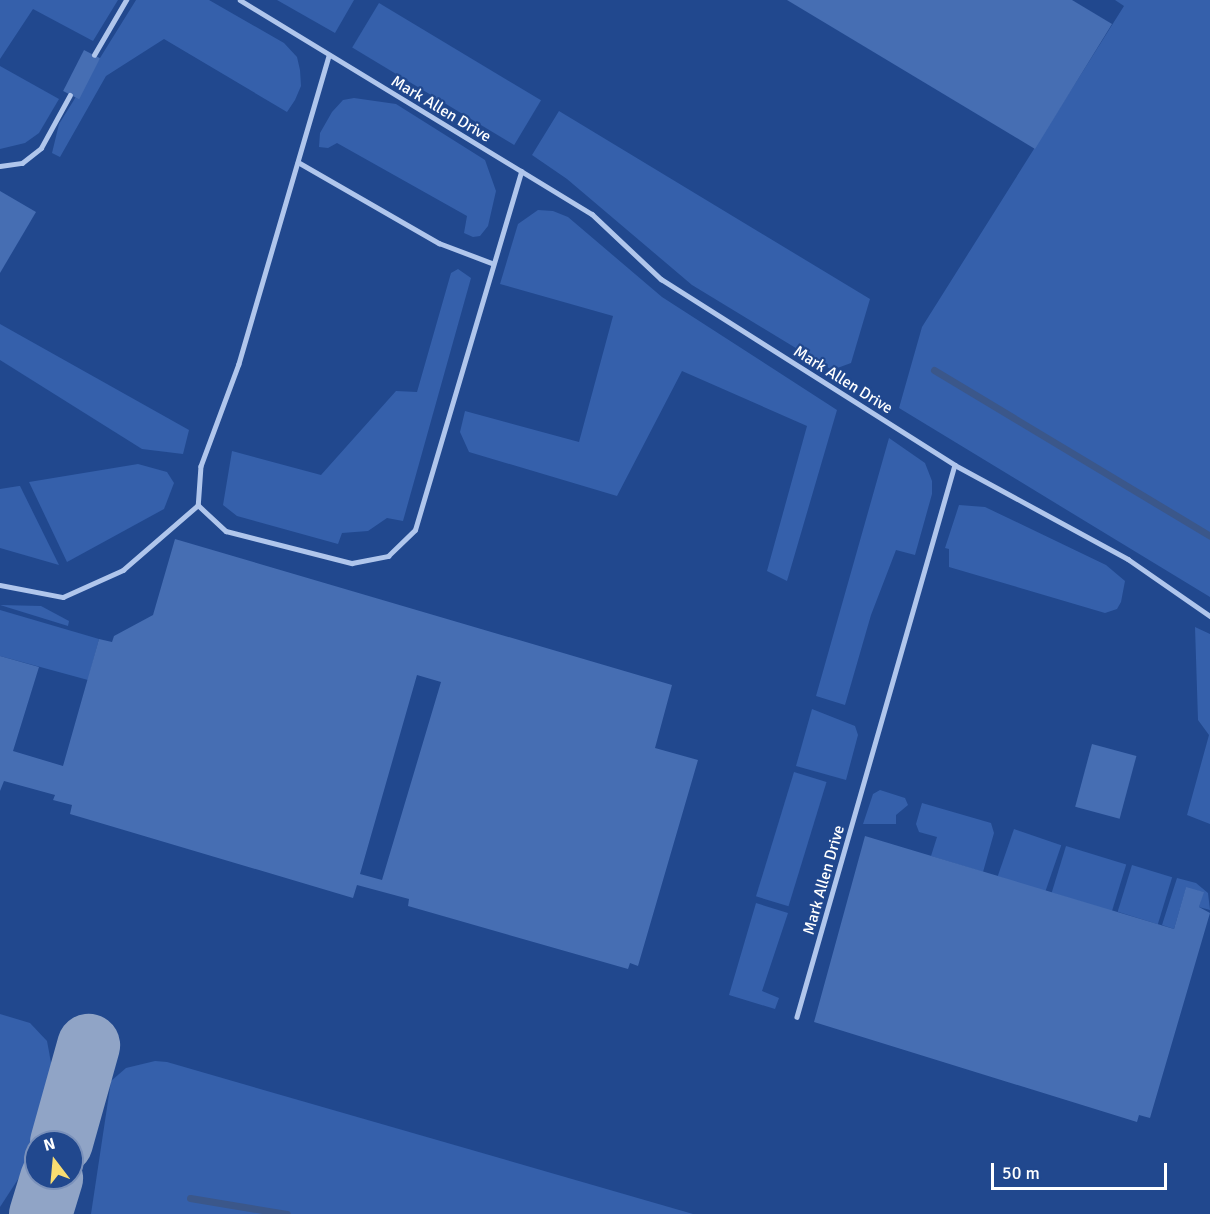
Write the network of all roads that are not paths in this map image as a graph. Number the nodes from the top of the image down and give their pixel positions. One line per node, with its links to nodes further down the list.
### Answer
1 (126, 0): 3 (lane)
2 (240, 0): 4 (lane, Mark Allen Drive)
3 (94, 55)
4 (328, 56): 6 (lane); 8 (lane, Mark Allen Drive)
5 (70, 94): 7 (lane)
6 (298, 162): 9 (lane); 11 (lane)
7 (0, 166)
8 (521, 171): 9 (lane); 10 (lane, Mark Allen Drive)
9 (492, 263): 11 (lane)
10 (955, 465): 13 (lane); 14 (lane, Mark Allen Drive)
11 (198, 506): 12 (lane)
12 (0, 585)
13 (1210, 616)
14 (797, 1017)

